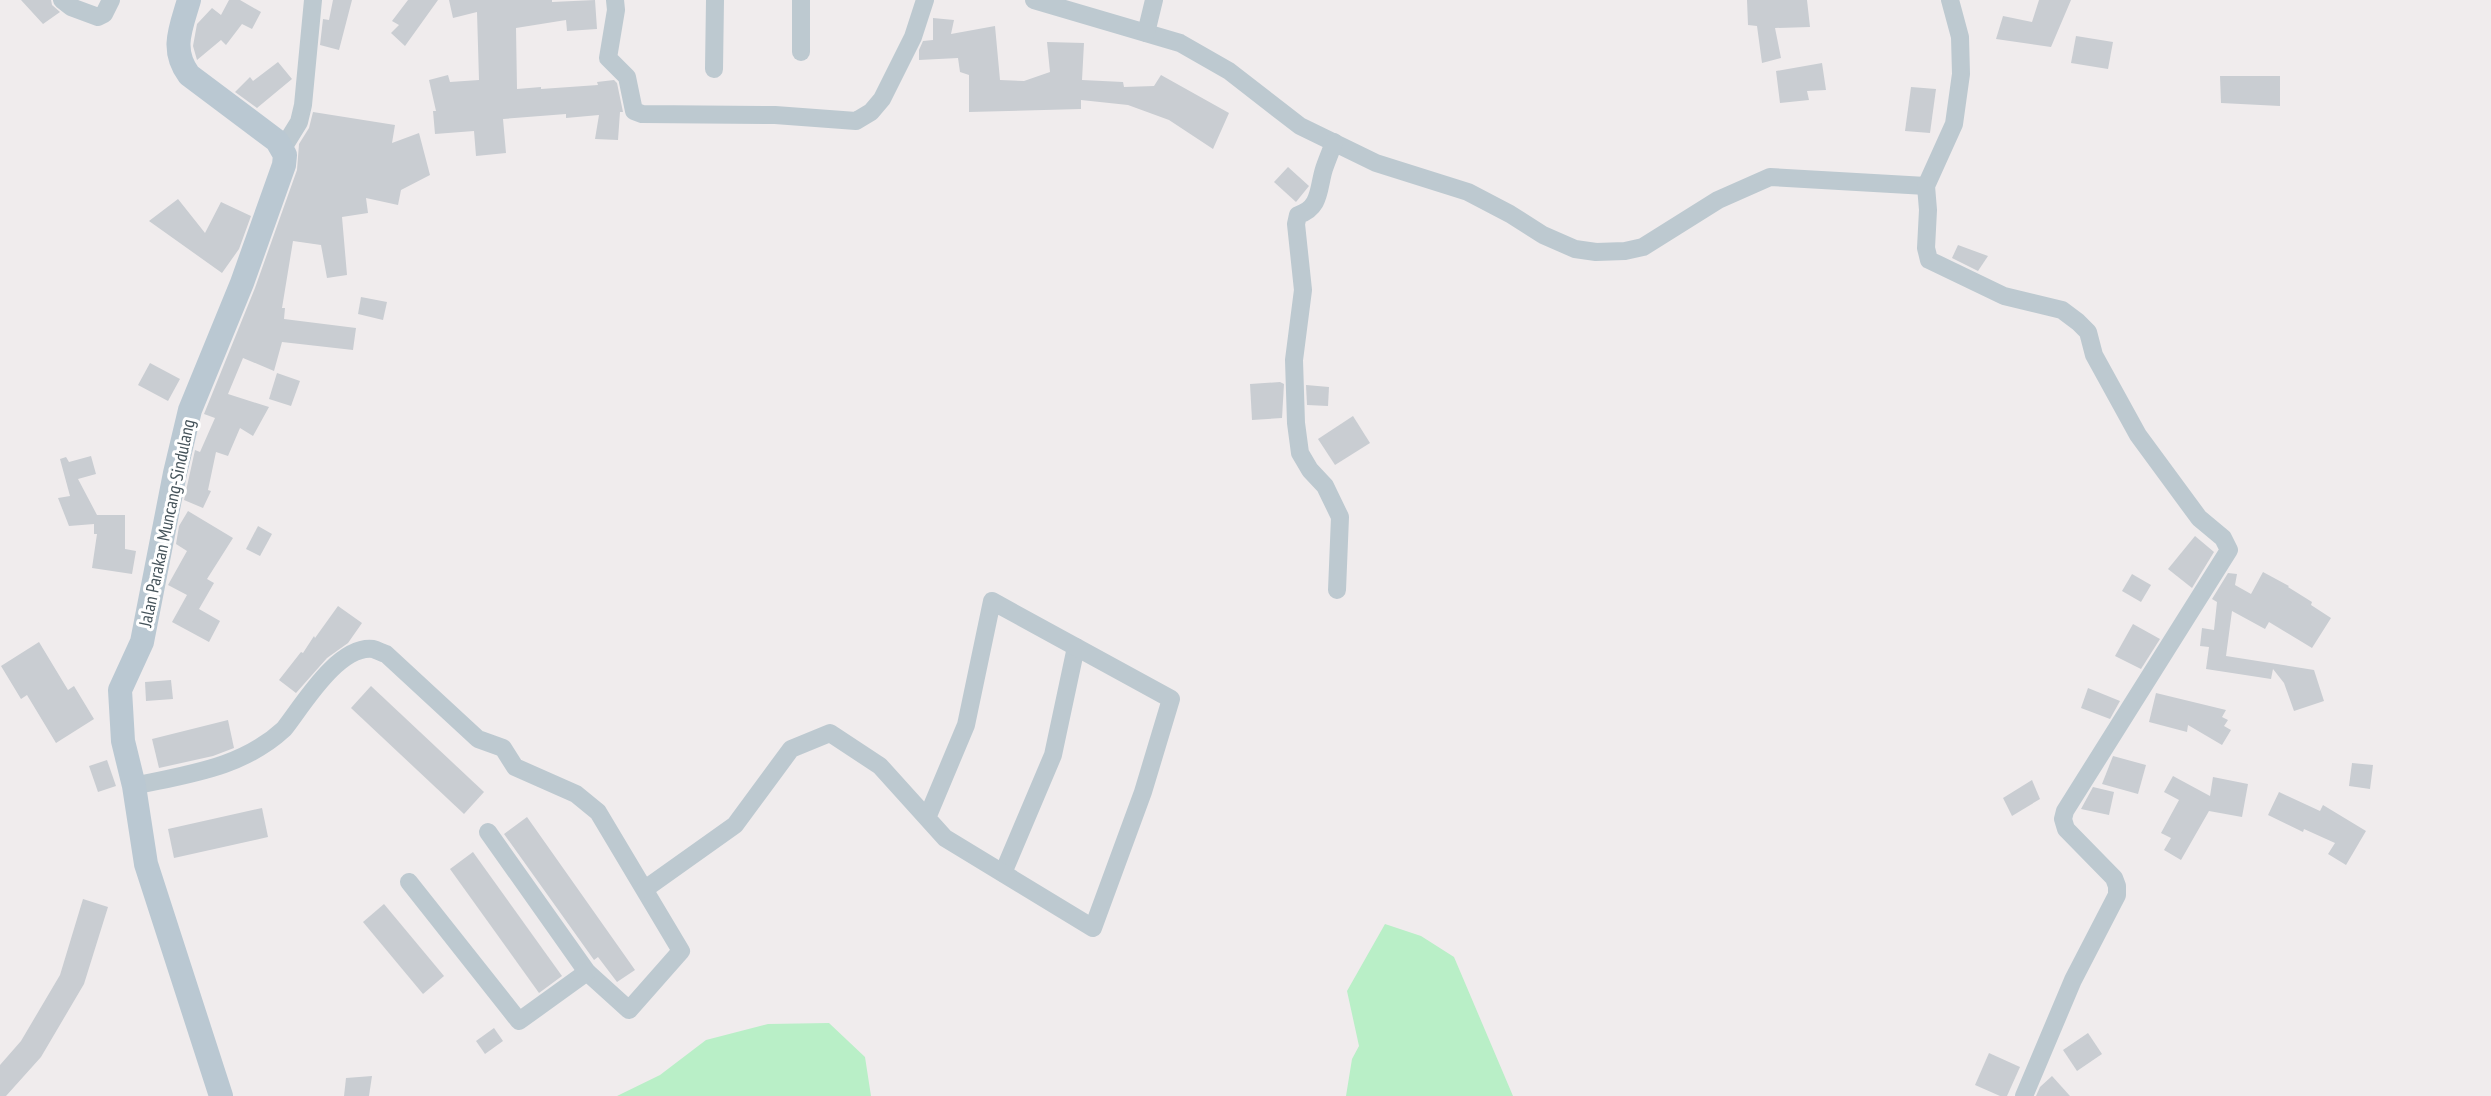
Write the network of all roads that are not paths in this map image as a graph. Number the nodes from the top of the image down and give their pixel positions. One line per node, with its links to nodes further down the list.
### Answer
1 (62, 0): 2 (street)
2 (111, 0)
3 (189, 0): 16 (street)
4 (313, 0): 16 (street)
5 (615, 0): 8 (street)
6 (715, 0): 14 (street)
7 (801, 0): 13 (street)
8 (925, 0)
9 (1034, 0): 12 (street)
10 (1154, 0): 12 (street)
11 (1950, 0): 17 (street)
12 (1146, 33): 15 (street)
13 (801, 52)
14 (714, 69)
15 (1334, 142): 17 (street); 18 (street)
16 (283, 148): 20 (street, Jalan Parakan Muncang-Sindulang)
17 (1926, 186): 28 (street)
18 (1337, 590)
19 (1076, 647): 21 (street); 23 (street); 23 (street)
20 (134, 786): 25 (street); 27 (street, Jalan Parakan Muncang-Sindulang)
21 (927, 818): 23 (street); 25 (street)
22 (489, 832): 26 (street)
23 (1003, 873)
24 (409, 882): 26 (street)
25 (645, 889): 26 (street)
26 (588, 972)
27 (221, 1096)
28 (2024, 1096)

